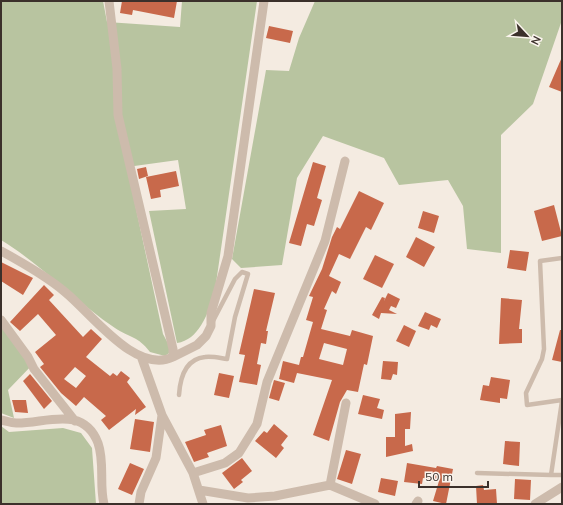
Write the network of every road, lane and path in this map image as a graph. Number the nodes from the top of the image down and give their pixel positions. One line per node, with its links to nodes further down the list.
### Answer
1 (109, 1): 9 (street)
2 (264, 1): 7 (street)
3 (345, 161): 16 (street)
4 (1, 251): 8 (street)
5 (562, 258): 11 (lane)
6 (1, 320): 15 (street)
7 (211, 326): 9 (street); 10 (lane)
8 (141, 356): 9 (street); 13 (street)
9 (173, 357)
10 (179, 395)
11 (562, 400): 18 (lane)
12 (346, 403): 20 (street)
13 (162, 415): 16 (street); 24 (street)
14 (1, 420): 15 (street)
15 (75, 421): 23 (street)
16 (193, 473): 22 (street)
17 (477, 473): 18 (lane)
18 (551, 475): 19 (lane)
19 (562, 476)
20 (330, 485): 22 (street); 26 (street)
21 (562, 487): 27 (street)
22 (199, 490): 25 (street)
23 (104, 504)
24 (139, 504)
25 (203, 504)
26 (375, 504)
27 (535, 504)

